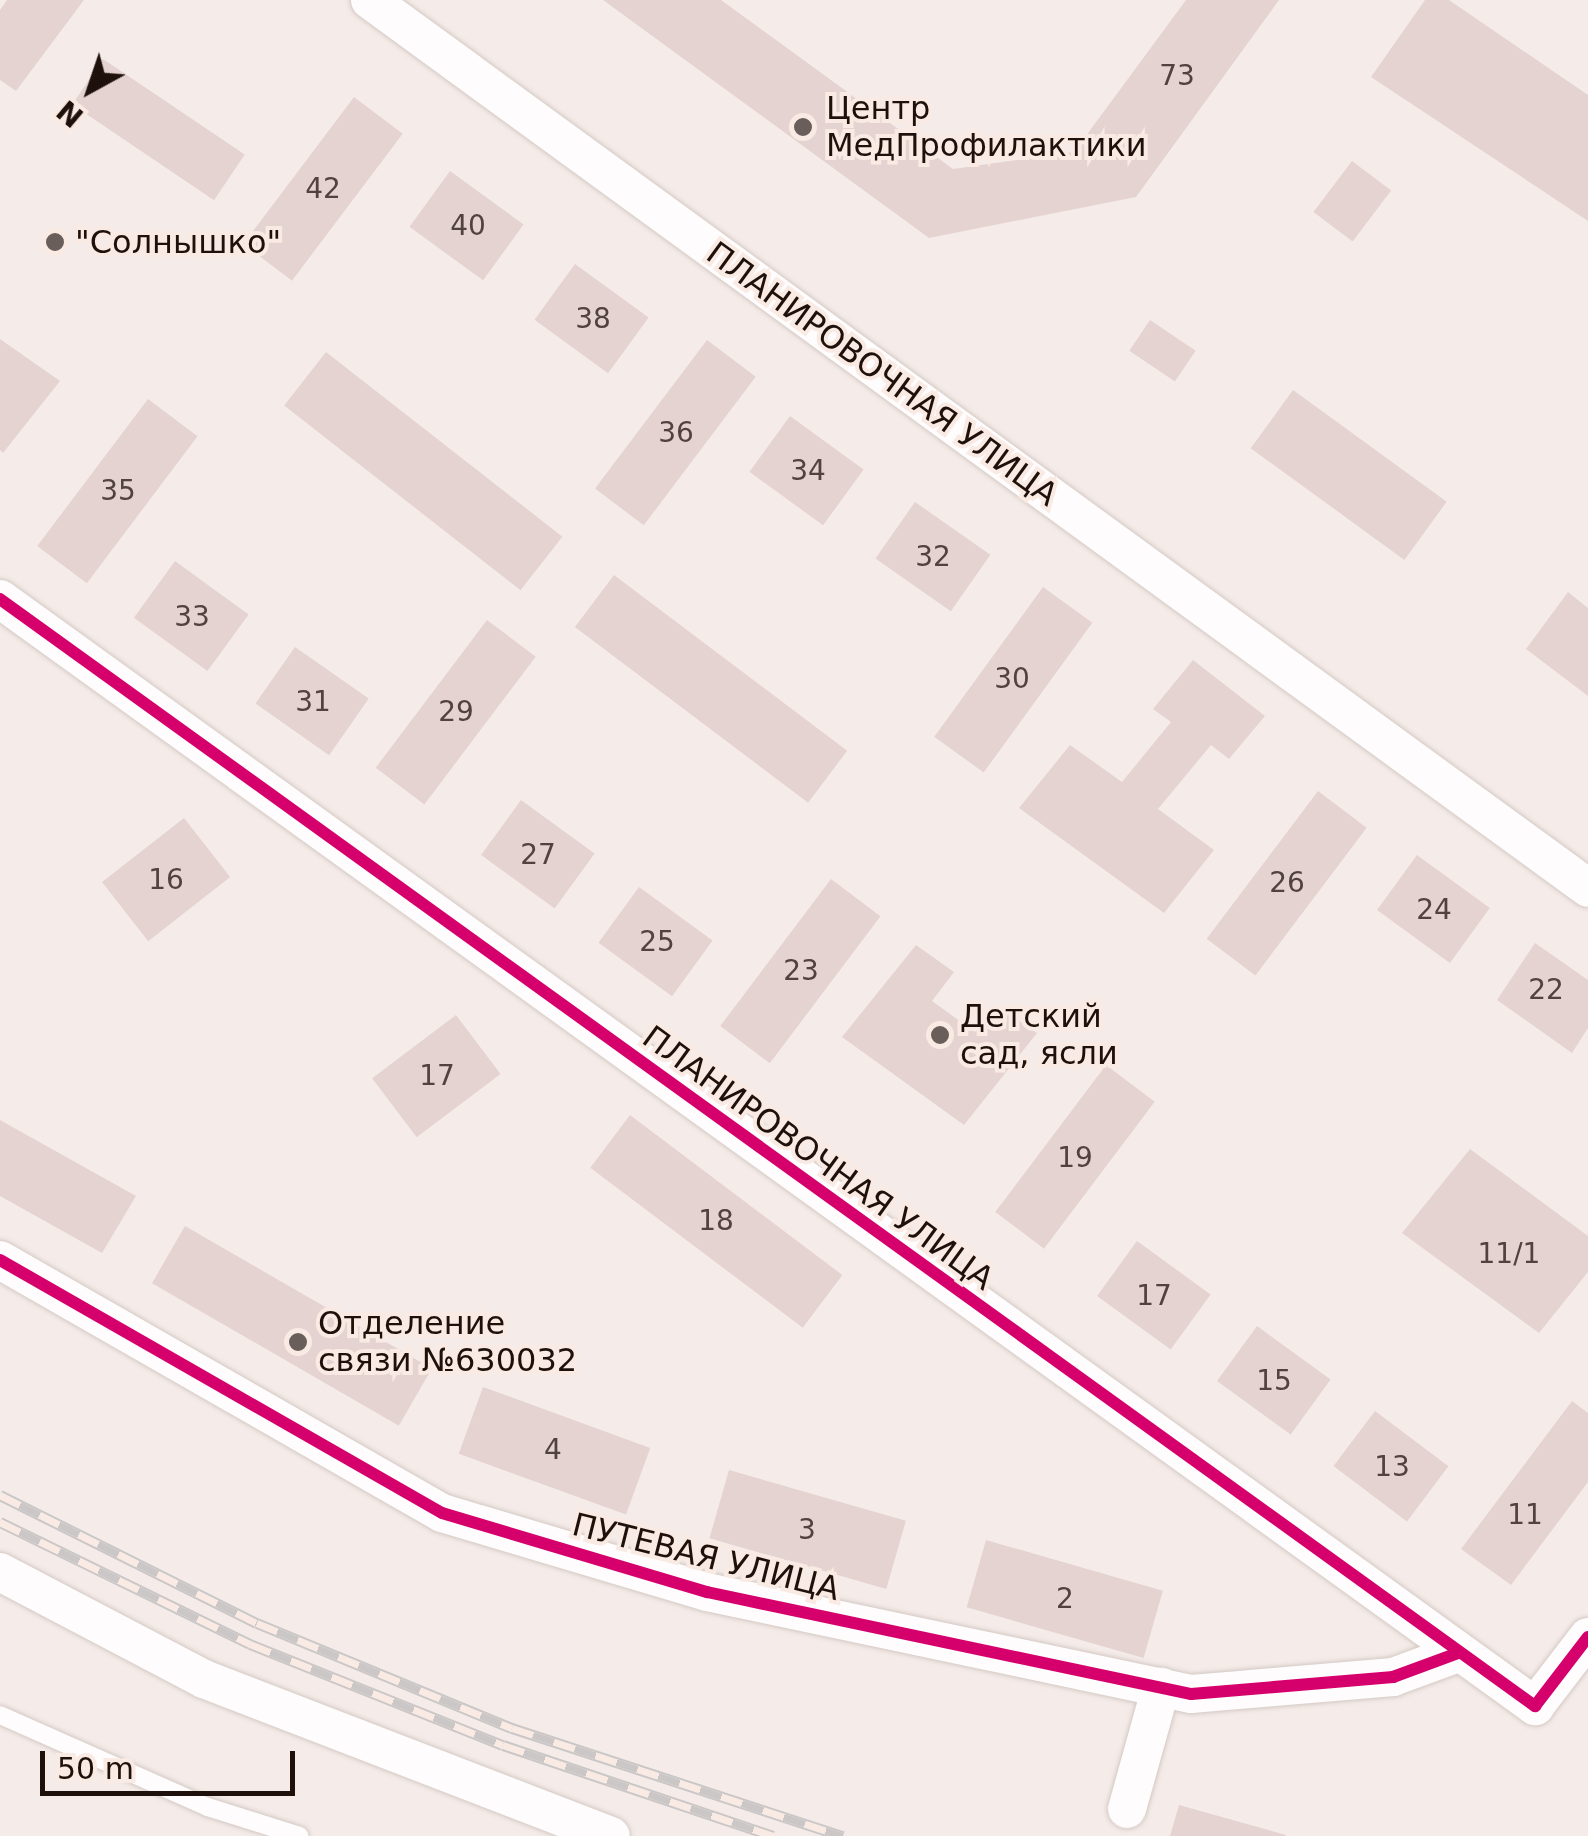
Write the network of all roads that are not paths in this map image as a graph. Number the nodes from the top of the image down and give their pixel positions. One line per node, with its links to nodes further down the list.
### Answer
1 (370, 0): 3 (street, ПЛАНИРОВОЧНАЯ УЛИЦА)
2 (0, 599): 7 (street, ПЛАНИРОВОЧНАЯ УЛИЦА)
3 (1588, 888)
4 (0, 1260): 8 (street, ПУТЕВАЯ УЛИЦА)
5 (0, 1572): 12 (street)
6 (1588, 1638): 7 (street, ПЛАНИРОВОЧНАЯ УЛИЦА)
7 (1458, 1653): 8 (street, ПУТЕВАЯ УЛИЦА)
8 (1161, 1687): 10 (street)
9 (0, 1715): 11 (lane)
10 (1127, 1808)
11 (300, 1836)
12 (611, 1836)

